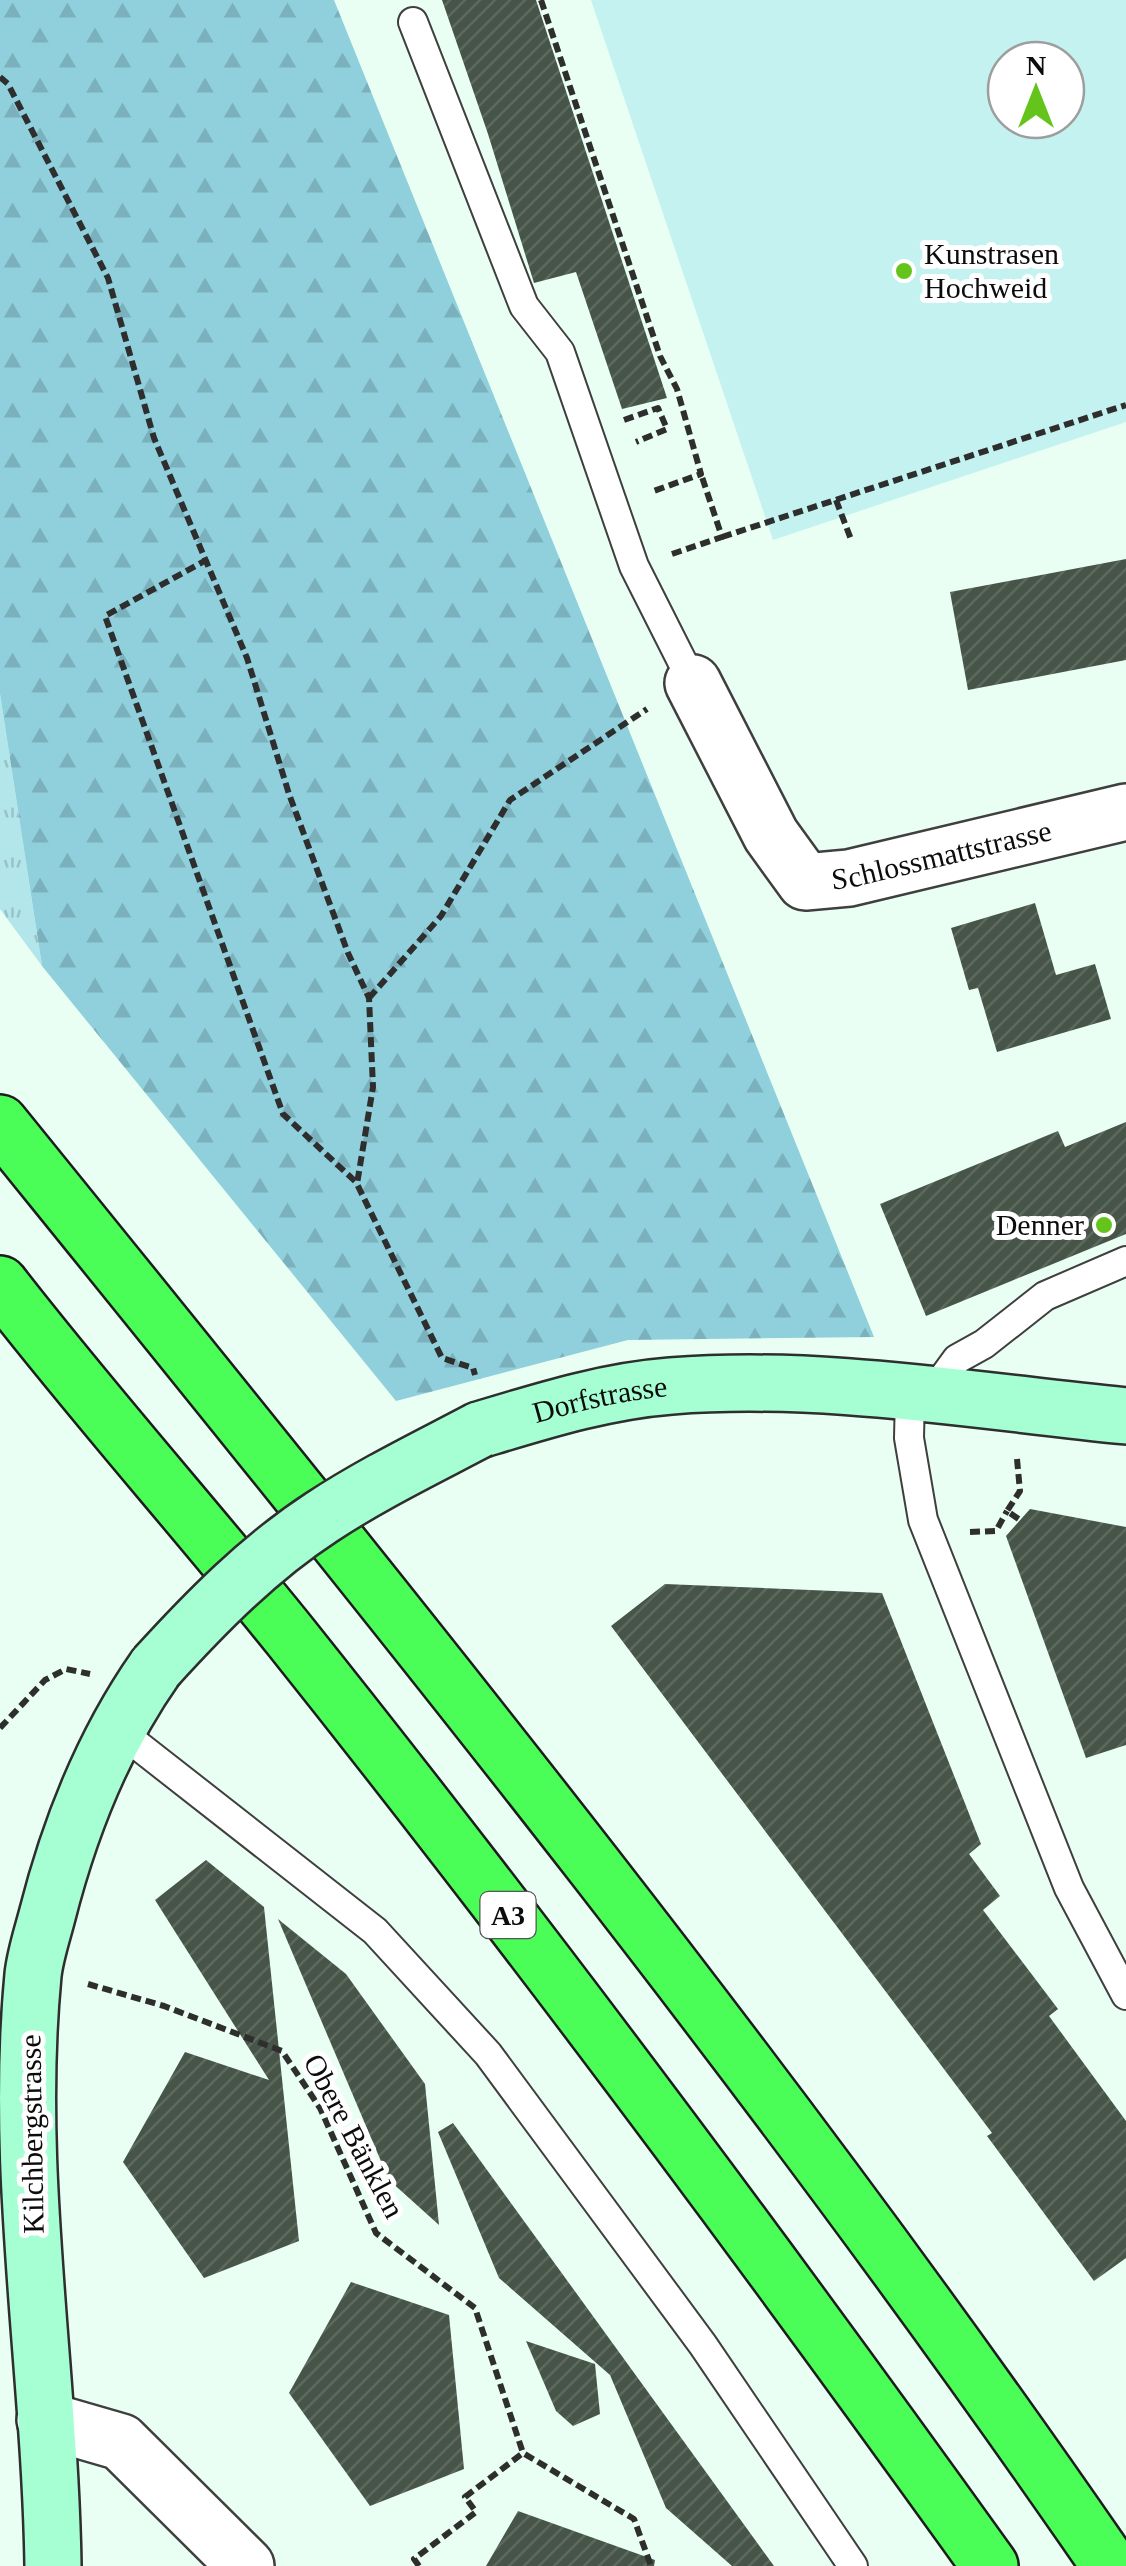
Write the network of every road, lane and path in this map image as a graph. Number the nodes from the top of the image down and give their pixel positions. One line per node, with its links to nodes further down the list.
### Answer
1 (542, 0): 7 (path)
2 (412, 22): 13 (lane)
3 (0, 77): 12 (path)
4 (1126, 405): 9 (path)
5 (667, 429): 6 (path)
6 (623, 447)
7 (701, 474): 8 (path); 10 (path)
8 (640, 496)
9 (836, 500): 10 (path); 11 (path)
10 (722, 537): 13 (path)
11 (852, 542)
12 (208, 559): 16 (path); 18 (path)
13 (634, 566): 14 (lane)
14 (693, 682): 15 (street, Schlossmattstrasse); 16 (path)
15 (1126, 812)
16 (369, 998): 18 (path)
17 (0, 1123): 39 (highway)
18 (358, 1184): 23 (path)
19 (1126, 1261): 21 (lane)
20 (0, 1284): 38 (highway, A3)
21 (920, 1395): 22 (street, Dorfstrasse); 23 (street, Dorfstrasse); 30 (lane)
22 (1126, 1416)
23 (479, 1430): 26 (street, Dorfstrasse, bridge)
24 (1015, 1448): 25 (path)
25 (1020, 1520)
26 (156, 1667): 27 (street, Kilchbergstrasse)
27 (110, 1705): 28 (path); 29 (street, Kilchbergstrasse); 37 (lane)
28 (0, 1728)
29 (33, 1972): 31 (street, Kilchbergstrasse); 32 (path, Obere Bänklen)
30 (1126, 1996)
31 (45, 2420): 33 (street, Kilchbergstrasse); 34 (street)
32 (524, 2454): 35 (path); 36 (path)
33 (53, 2566)
34 (246, 2566)
35 (419, 2566)
36 (651, 2566)
37 (853, 2566)
38 (990, 2566)
39 (1110, 2566)

